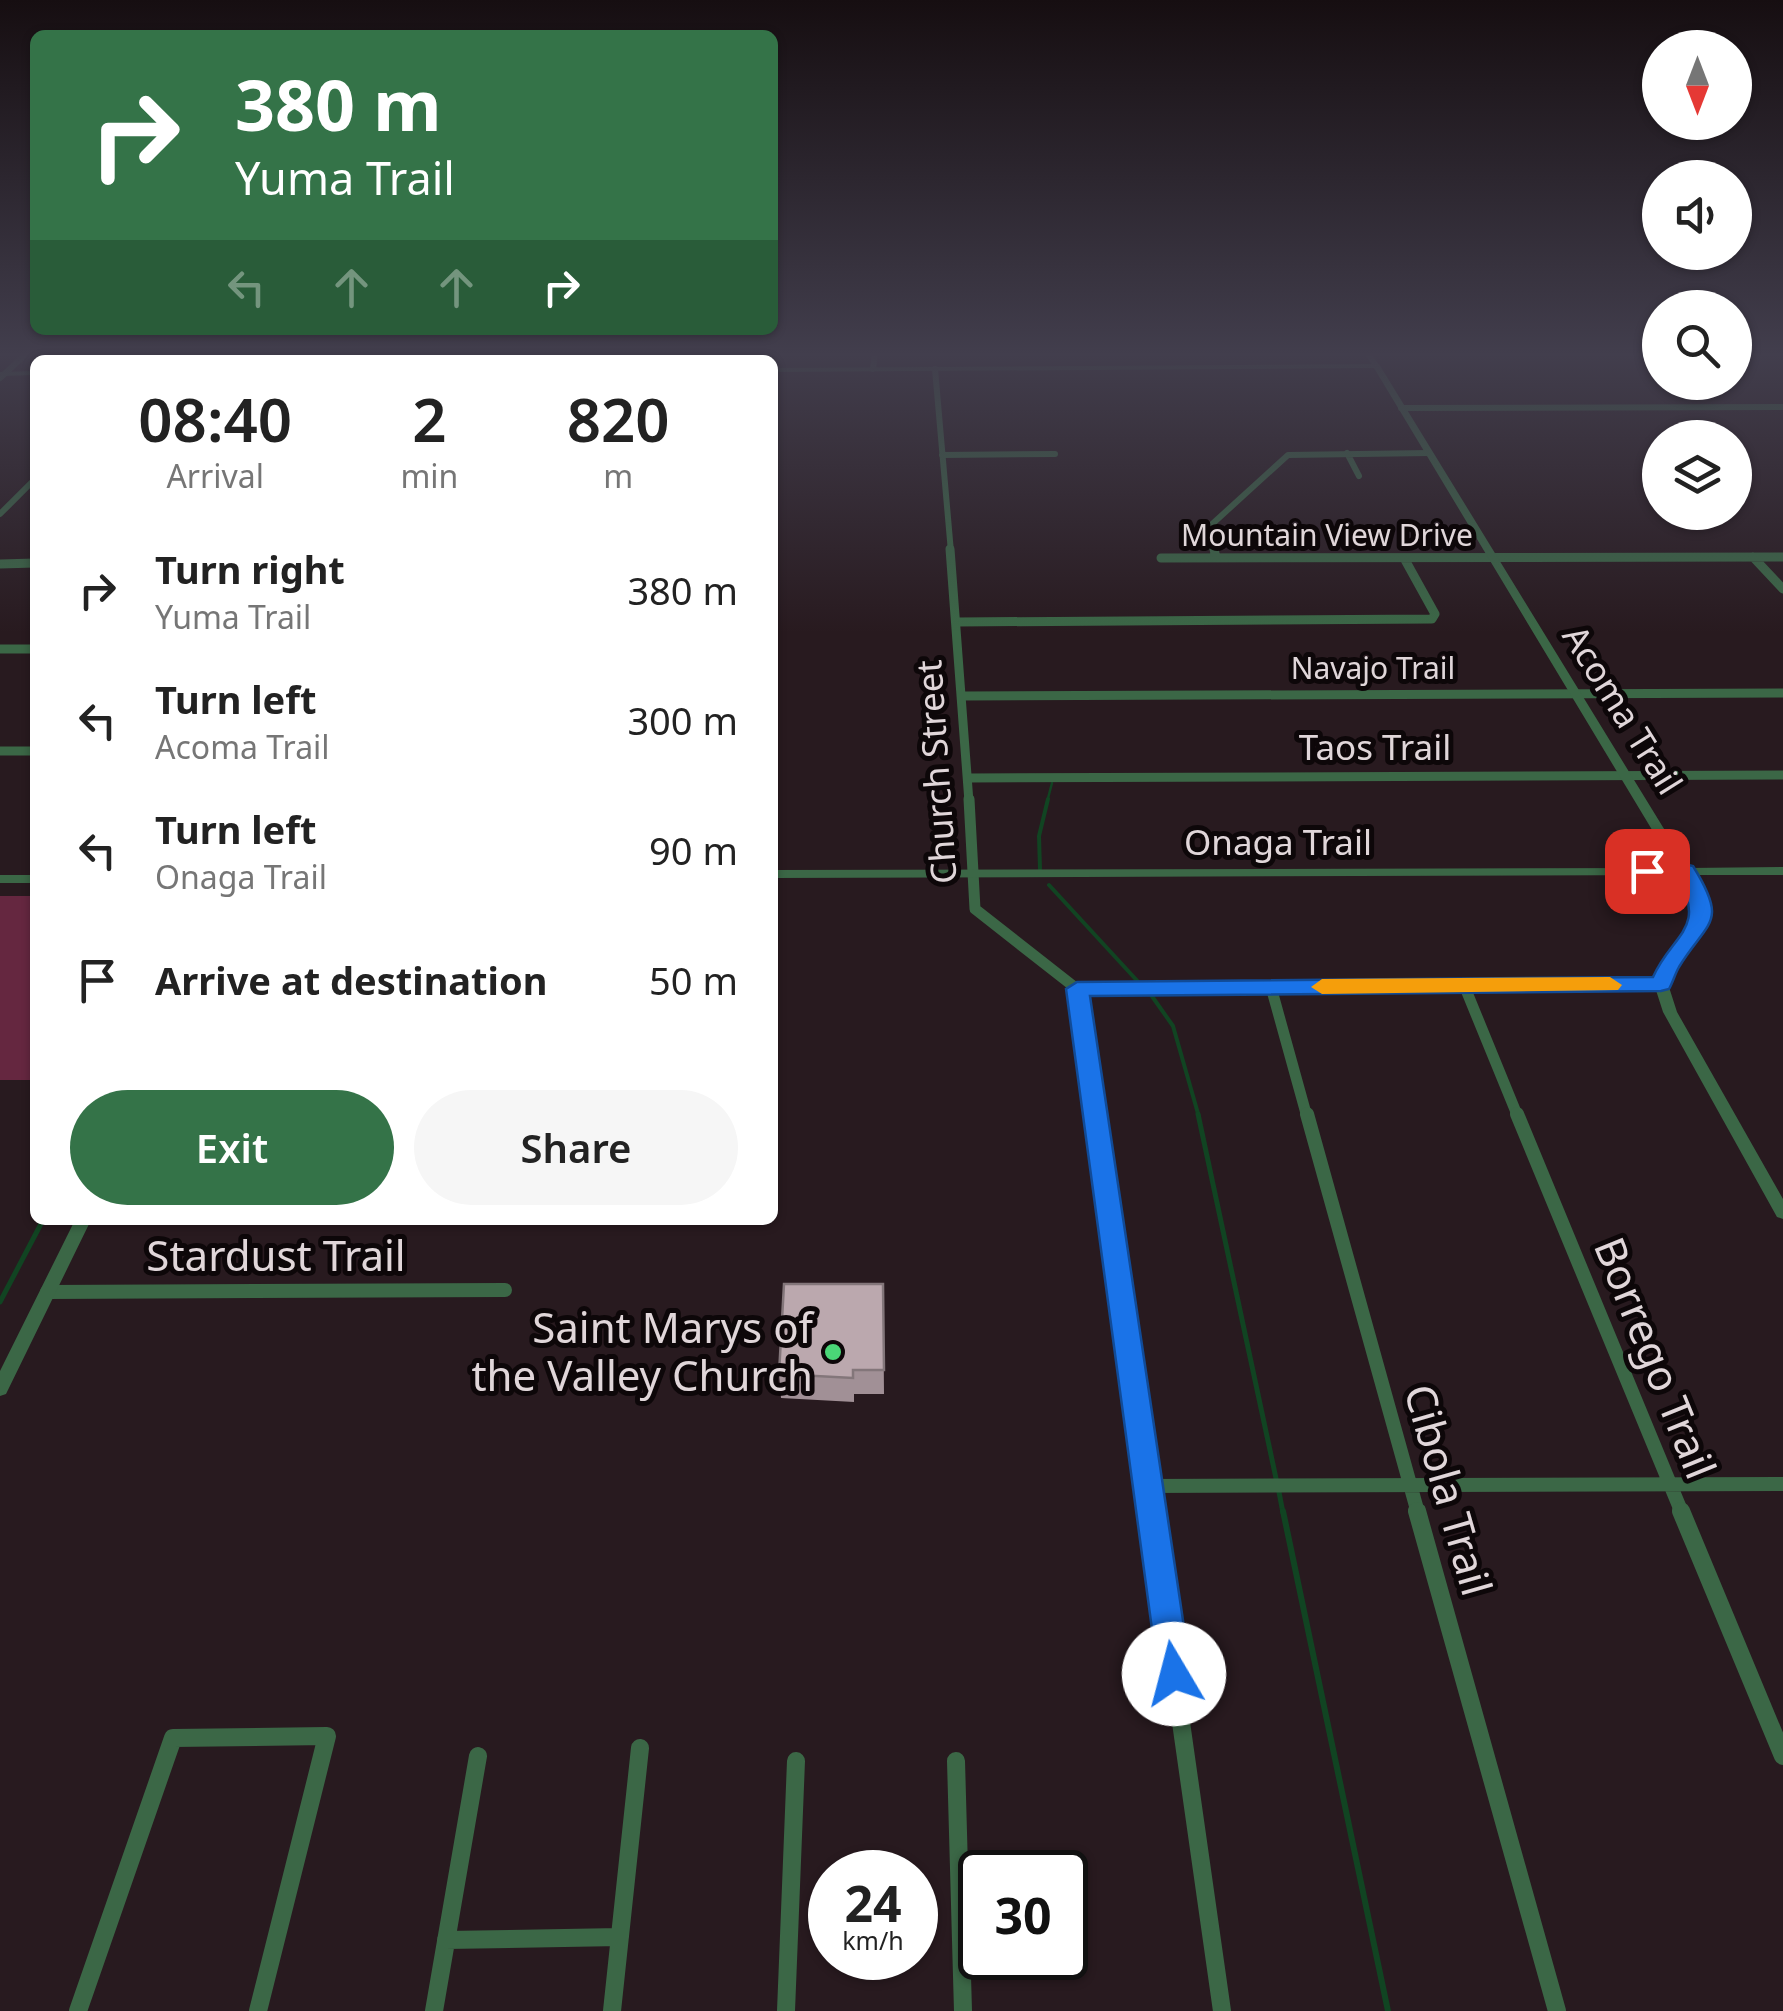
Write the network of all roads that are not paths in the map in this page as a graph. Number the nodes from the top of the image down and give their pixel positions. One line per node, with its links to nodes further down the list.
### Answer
1 (941, 446): 6 (street, Church Street)
2 (1425, 446): 3 (street, Acoma Trail)
3 (1429, 453): 5 (street); 17 (street, Acoma Trail)
4 (1055, 454): 6 (street)
5 (1347, 454): 7 (street); 15 (street)
6 (942, 455): 21 (street, Church Street)
7 (1358, 476)
8 (30, 483): 9 (street)
9 (22, 492): 10 (street); 11 (street)
10 (30, 492)
11 (0, 514)
12 (1753, 557): 13 (street, Mountain View Drive); 17 (street, Mountain View Drive); 20 (street)
13 (1783, 557)
14 (1161, 558): 15 (street, Mountain View Drive)
15 (1216, 558): 16 (street, Mountain View Drive)
16 (1404, 558): 17 (street, Mountain View Drive); 21 (street)
17 (1493, 558): 25 (street, Acoma Trail)
18 (0, 564): 19 (street)
19 (30, 564)
20 (1783, 589)
21 (957, 622): 26 (street, Church Street)
22 (30, 648): 23 (street)
23 (0, 649)
24 (1783, 693): 25 (street, Navajo Trail)
25 (1576, 694): 26 (street, Navajo Trail); 30 (street, Acoma Trail)
26 (962, 696): 31 (street, Church Street)
27 (30, 751): 28 (street)
28 (0, 752)
29 (1783, 774): 30 (street, Taos Trail)
30 (1626, 775): 31 (street, Taos Trail); 32 (street, Acoma Trail)
31 (968, 778): 35 (street, Church Street)
32 (1685, 870): 33 (street, Onaga Trail); 35 (street, Onaga Trail); 38 (street, Acoma Trail)
33 (1783, 870)
34 (778, 874): 35 (street, Onaga Trail)
35 (974, 874): 41 (street, Church Street)
36 (0, 879): 37 (street)
37 (30, 879)
38 (1661, 984): 39 (street); 42 (street)
39 (1464, 985): 40 (street); 47 (street, Borrego Trail)
40 (1271, 987): 41 (street); 49 (street, Cibola Trail)
41 (1077, 989): 50 (street)
42 (1783, 1213)
43 (81, 1225): 45 (street)
44 (505, 1290): 45 (street, Stardust Trail)
45 (48, 1292): 46 (street)
46 (0, 1389)
47 (1669, 1484): 48 (street); 49 (street); 53 (street, Borrego Trail)
48 (1783, 1484)
49 (1410, 1485): 50 (street); 65 (street, Cibola Trail)
50 (1148, 1486): 64 (street)
51 (640, 1748): 56 (street)
52 (478, 1756): 57 (street)
53 (1783, 1756)
54 (796, 1760): 62 (street)
55 (956, 1762): 63 (street)
56 (620, 1936): 57 (street); 61 (street)
57 (446, 1940): 60 (street)
58 (78, 2011): 59 (street)
59 (258, 2011)
60 (434, 2011)
61 (612, 2011)
62 (786, 2011)
63 (964, 2011)
64 (1222, 2011)
65 (1557, 2011)

